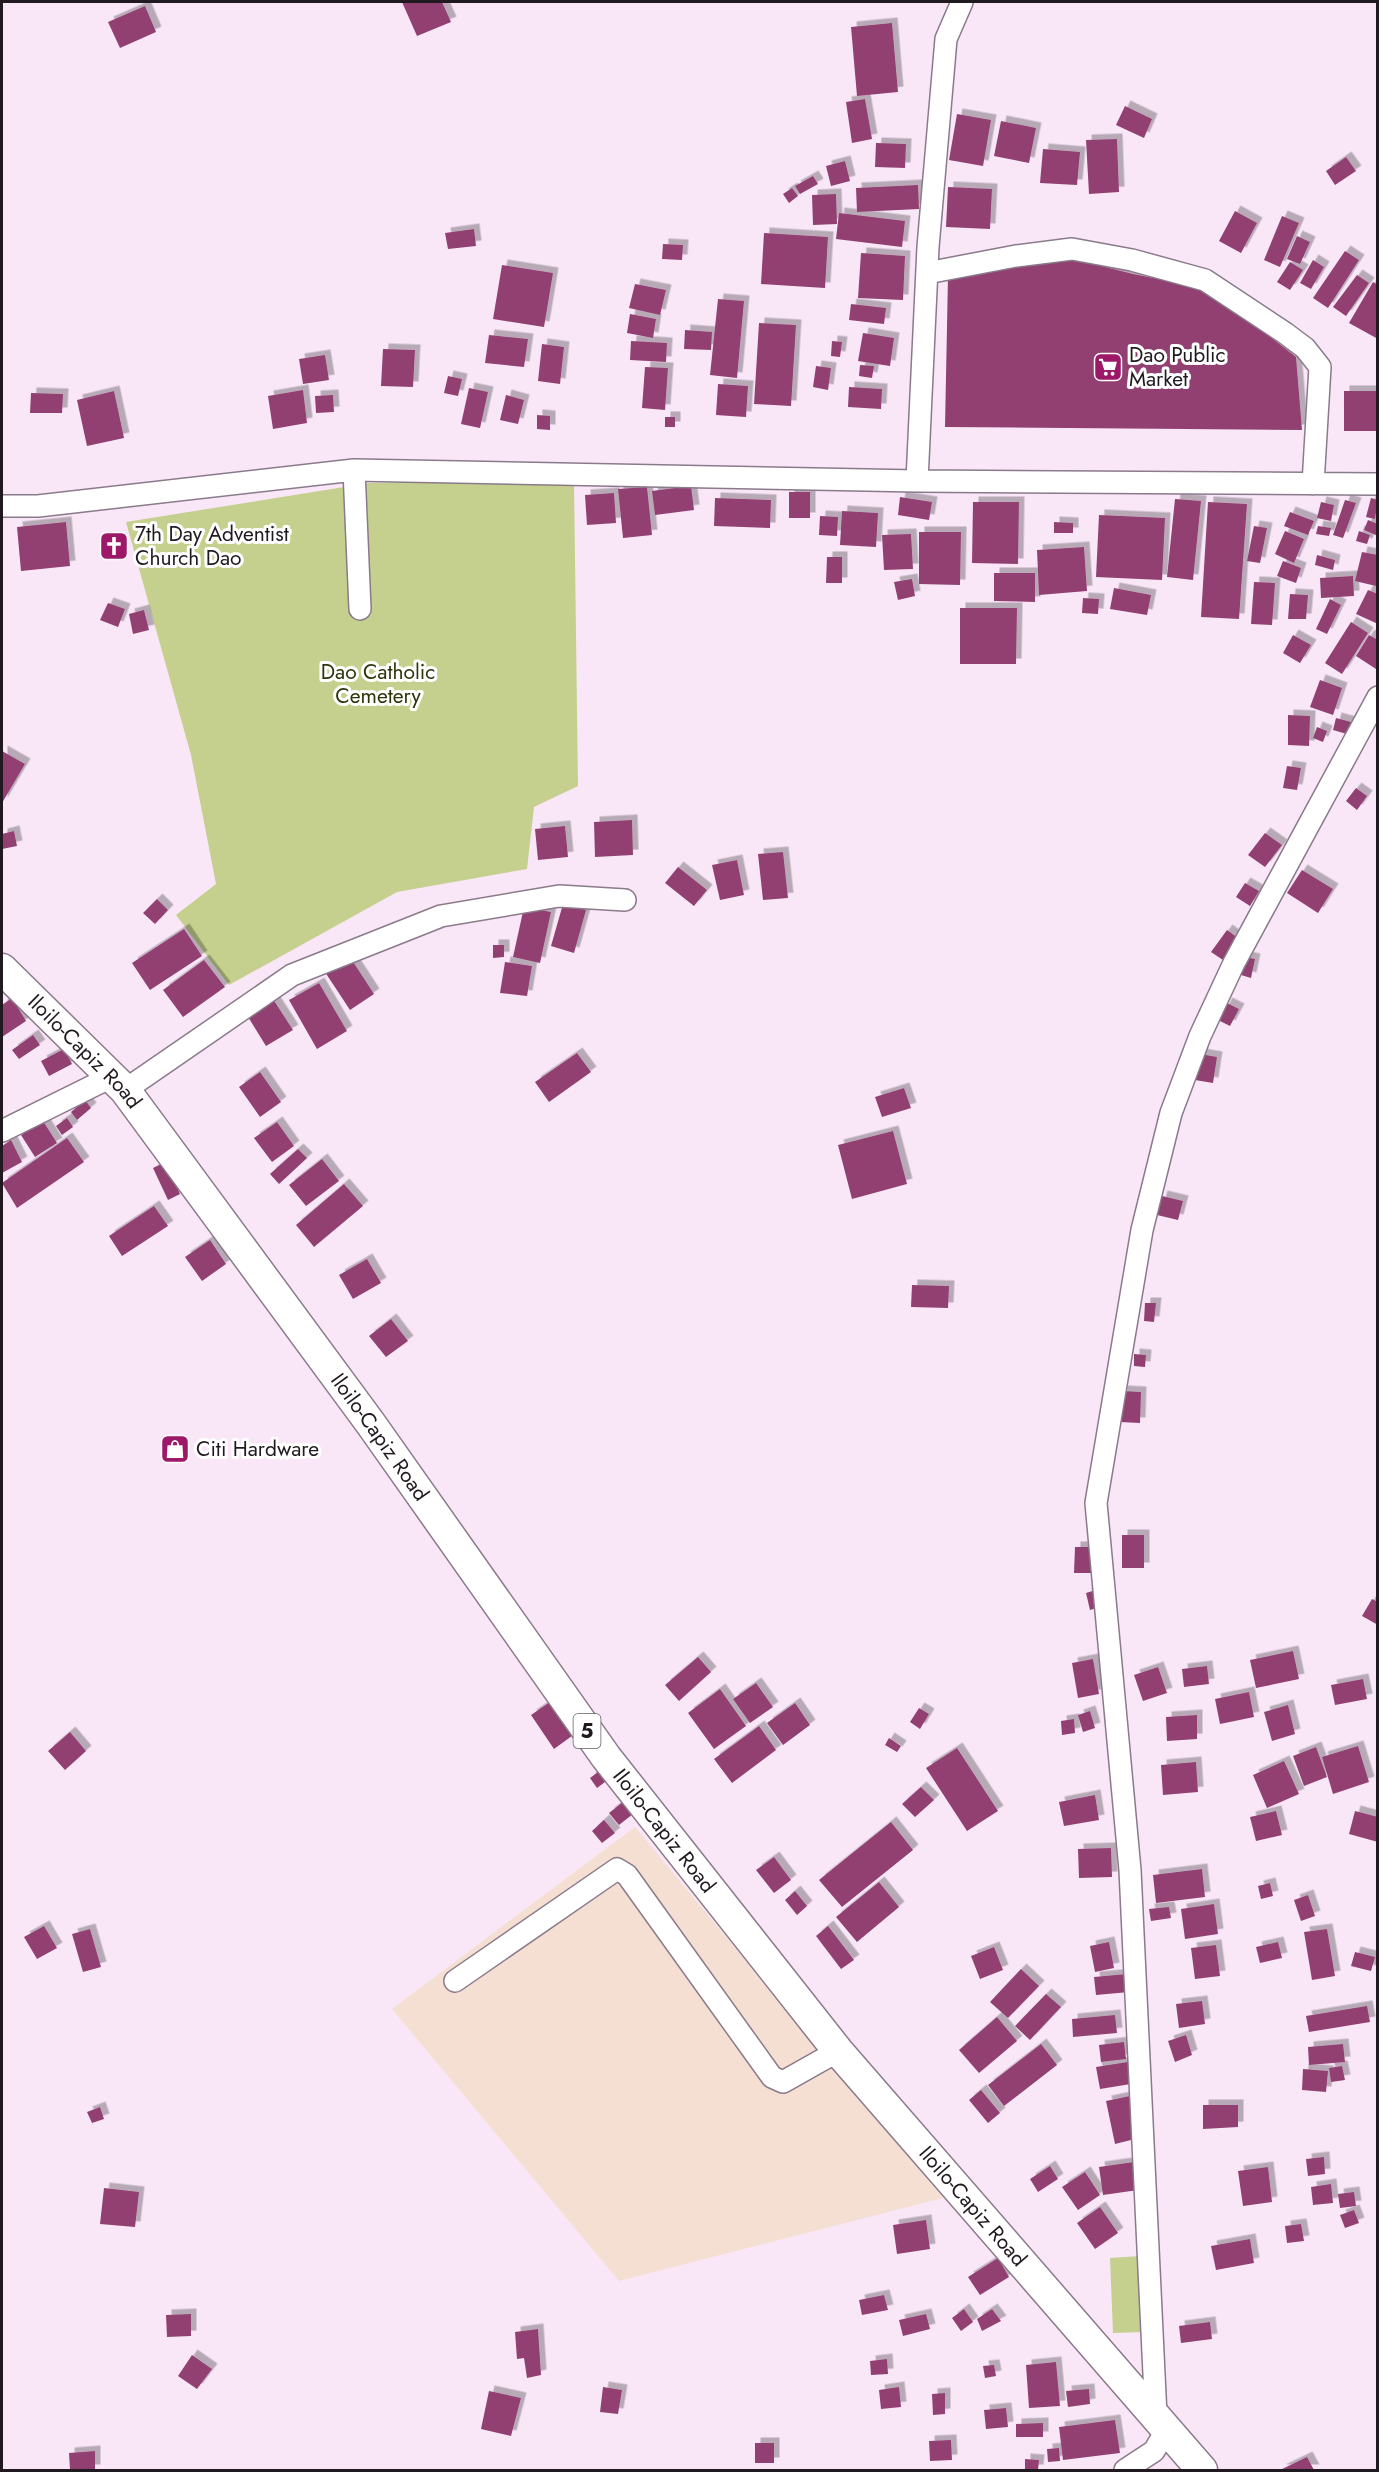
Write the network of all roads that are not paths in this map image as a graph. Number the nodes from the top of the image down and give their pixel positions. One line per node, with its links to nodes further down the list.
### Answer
1 (962, 2): 2 (street)
2 (927, 273): 4 (street); 5 (street)
3 (354, 470): 4 (street); 7 (street); 8 (street)
4 (917, 481): 5 (street)
5 (1312, 484): 6 (street)
6 (1377, 484)
7 (2, 506)
8 (360, 609)
9 (1377, 697): 16 (street)
10 (625, 900): 12 (street)
11 (2, 969): 12 (highway, Iloilo-Capiz Road / 5)
12 (119, 1083): 13 (street); 15 (highway, Iloilo-Capiz Road / 5)
13 (2, 1131)
14 (455, 1981): 15 (street)
15 (838, 2051): 16 (highway, Iloilo-Capiz Road / 5)
16 (1161, 2422): 17 (highway, Iloilo-Capiz Road / 5); 18 (street)
17 (1193, 2465)
18 (1125, 2470)

